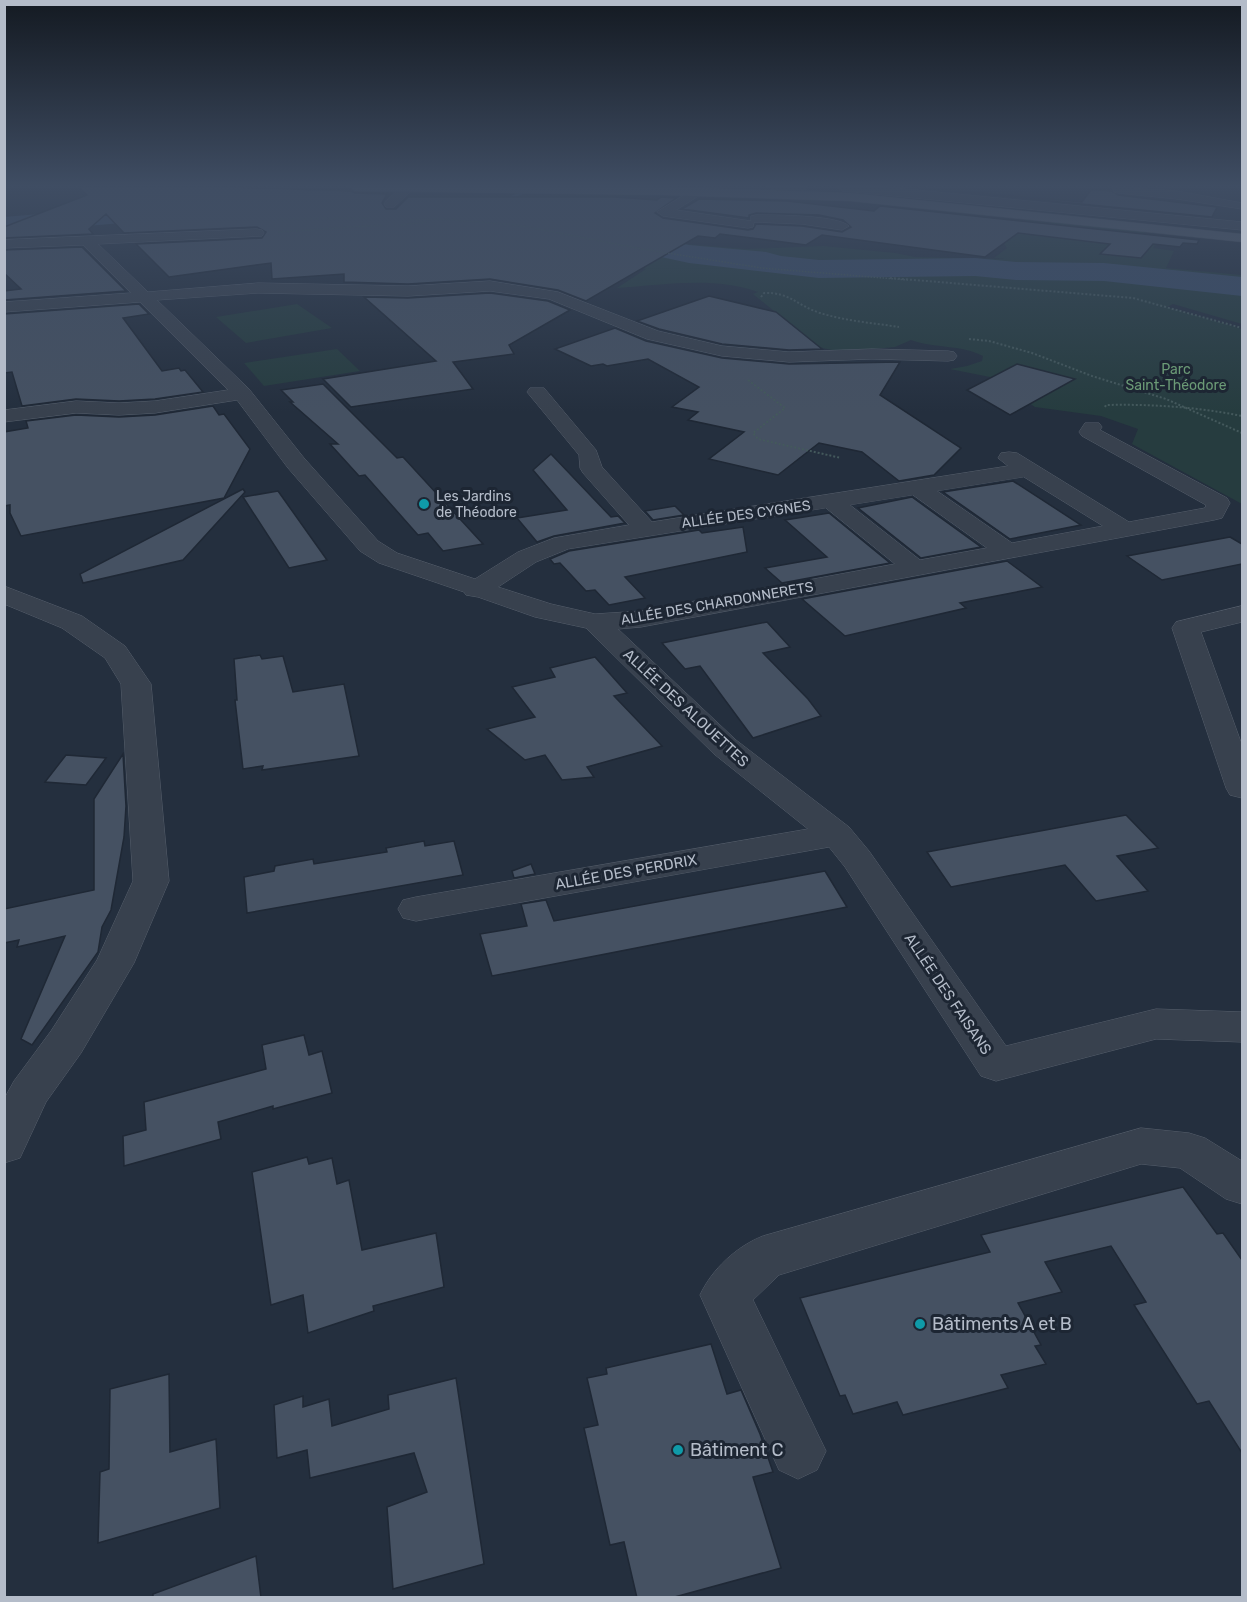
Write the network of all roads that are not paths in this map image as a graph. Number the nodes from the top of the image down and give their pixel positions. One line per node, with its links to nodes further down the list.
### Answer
1 (109, 262): 2 (street, ALLÉE DES CHARDONNERETS)
2 (146, 296): 3 (street); 4 (street); 6 (street, ALLÉE DES CHARDONNERETS)
3 (4, 307)
4 (948, 356)
5 (537, 392): 13 (street)
6 (242, 393): 7 (street); 17 (street, ALLÉE DES CHARDONNERETS)
7 (4, 416)
8 (1092, 427): 14 (street, ALLÉE DES CHARDONNERETS)
9 (1002, 454): 10 (street)
10 (1027, 470): 11 (street, ALLÉE DES CYGNES); 14 (street)
11 (918, 488): 12 (street, ALLÉE DES CYGNES); 15 (street)
12 (832, 502): 13 (street, ALLÉE DES CYGNES); 16 (street)
13 (645, 529): 17 (street, ALLÉE DES CYGNES)
14 (1124, 529): 15 (street, ALLÉE DES CHARDONNERETS)
15 (1006, 550): 16 (street, ALLÉE DES CHARDONNERETS)
16 (915, 568): 20 (street, ALLÉE DES CHARDONNERETS)
17 (475, 590): 20 (street, ALLÉE DES CHARDONNERETS)
18 (4, 594): 25 (street)
19 (1242, 614): 21 (street)
20 (595, 622): 22 (street, ALLÉE DES ALOUETTES)
21 (1242, 788)
22 (837, 835): 23 (street, ALLÉE DES PERDRIX); 24 (street, ALLÉE DES FAISANS)
23 (416, 909)
24 (1242, 1027)
25 (4, 1145)
26 (1242, 1185): 27 (street)
27 (798, 1450)

